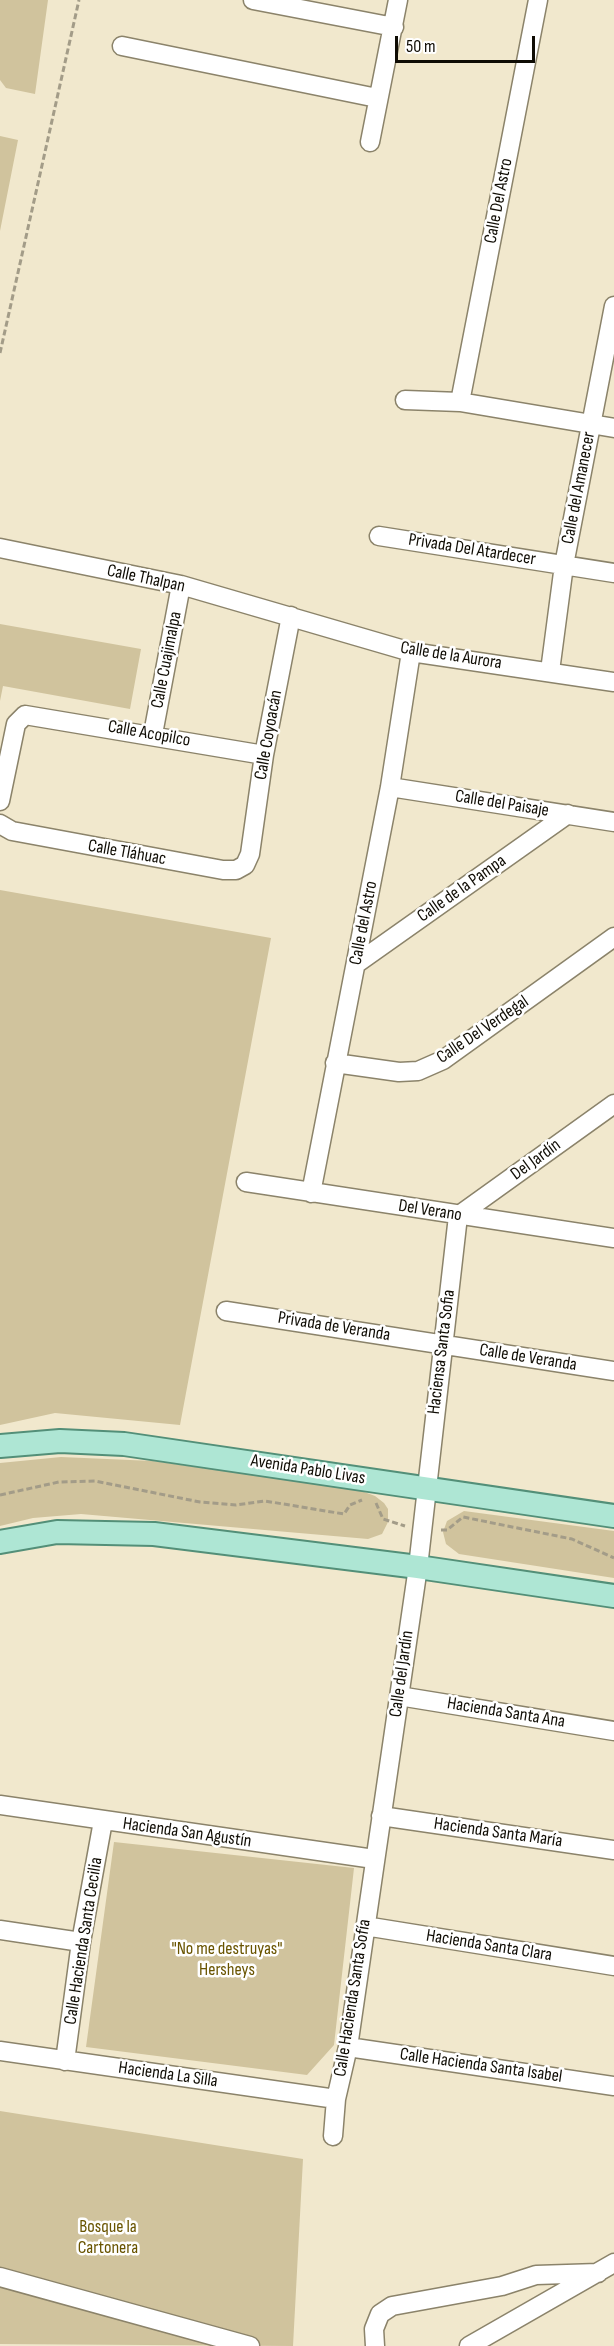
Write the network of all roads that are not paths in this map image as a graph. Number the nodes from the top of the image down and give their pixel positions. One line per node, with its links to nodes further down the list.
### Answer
1 (253, 0): 4 (street)
2 (398, 0): 4 (street)
3 (538, 0): 10 (street, Calle Del Astro)
4 (394, 27): 6 (street)
5 (122, 46): 6 (street)
6 (377, 98): 7 (street)
7 (370, 142)
8 (614, 306): 11 (street, Calle del Amanecer)
9 (405, 400): 10 (street)
10 (460, 402): 11 (street)
11 (592, 424): 12 (street); 15 (street, Calle del Amanecer)
12 (614, 428)
13 (379, 536): 15 (street, Privada Del Atardecer)
14 (0, 548): 17 (street, Calle Thalpan)
15 (564, 565): 16 (street, Privada Del Atardecer); 20 (street, Calle del Amanecer)
16 (614, 573)
17 (181, 585): 18 (street, Calle Thalpan); 22 (street, Calle Cuajimalpa)
18 (291, 615): 19 (street, Calle de la Aurora); 23 (street, Calle Coyoacán)
19 (411, 652): 20 (street, Calle de la Aurora); 24 (street, Calle del Astro)
20 (550, 671): 21 (street, Calle de la Aurora)
21 (614, 682)
22 (153, 734): 23 (street, Calle Acopilco); 25 (street, Calle Acopilco)
23 (264, 755): 29 (street, Calle Coyoacán)
24 (390, 787): 26 (street, Calle del Paisaje); 31 (street, Calle del Astro)
25 (0, 801)
26 (568, 814): 27 (street, Calle del Paisaje); 31 (street, Calle de la Pampa)
27 (614, 822)
28 (0, 824): 29 (street, Calle Tláhuac)
29 (250, 854)
30 (614, 937): 32 (street, Calle Del Verdegal)
31 (356, 964): 32 (street, Calle del Astro)
32 (335, 1063): 35 (street, Calle del Astro)
33 (614, 1104): 36 (street, Del Jardín)
34 (246, 1182): 35 (street, Del Verano)
35 (310, 1192): 36 (street, Del Verano)
36 (458, 1216): 37 (street, Del Verano); 39 (street, Haciensa Santa Sofia)
37 (614, 1238)
38 (226, 1311): 39 (street, Privada de Veranda)
39 (442, 1344): 40 (street, Calle de Veranda); 42 (street, Haciensa Santa Sofia)
40 (614, 1371)
41 (0, 1446): 42 (main road, Avenida Pablo Livas)
42 (427, 1488): 43 (main road, Avenida Pablo Livas); 45 (street, Calle del Jardín)
43 (614, 1516)
44 (0, 1542): 45 (main road)
45 (418, 1567): 46 (main road); 47 (street, Calle del Jardín)
46 (614, 1596)
47 (399, 1696): 48 (street, Hacienda Santa Ana); 50 (street, Calle del Jardín)
48 (614, 1731)
49 (0, 1805): 51 (street, Hacienda San Agustín)
50 (381, 1816): 52 (street, Hacienda Santa María); 53 (street, Calle del Jardín)
51 (103, 1821): 53 (street, Hacienda San Agustín); 56 (street, Calle Hacienda Santa Cecilia)
52 (614, 1850)
53 (374, 1859): 54 (street, Calle Hacienda Santa Sofía)
54 (365, 1926): 57 (street, Hacienda Santa Clara); 58 (street, Calle Hacienda Santa Sofía)
55 (0, 1930): 56 (street)
56 (81, 1942): 60 (street, Calle Hacienda Santa Cecilia)
57 (614, 1965)
58 (348, 2047): 61 (street, Calle Hacienda Santa Isabel); 62 (street, Calle Hacienda Santa Sofía)
59 (0, 2051): 60 (street, Hacienda La Silla)
60 (66, 2061): 62 (street, Hacienda La Silla)
61 (614, 2086)
62 (336, 2099): 63 (street, Calle Hacienda Santa Sofía)
63 (333, 2136)
64 (614, 2263): 65 (street)
65 (597, 2273): 68 (street); 69 (street)
66 (0, 2277): 67 (street)
67 (250, 2346)
68 (375, 2346)
69 (469, 2346)

